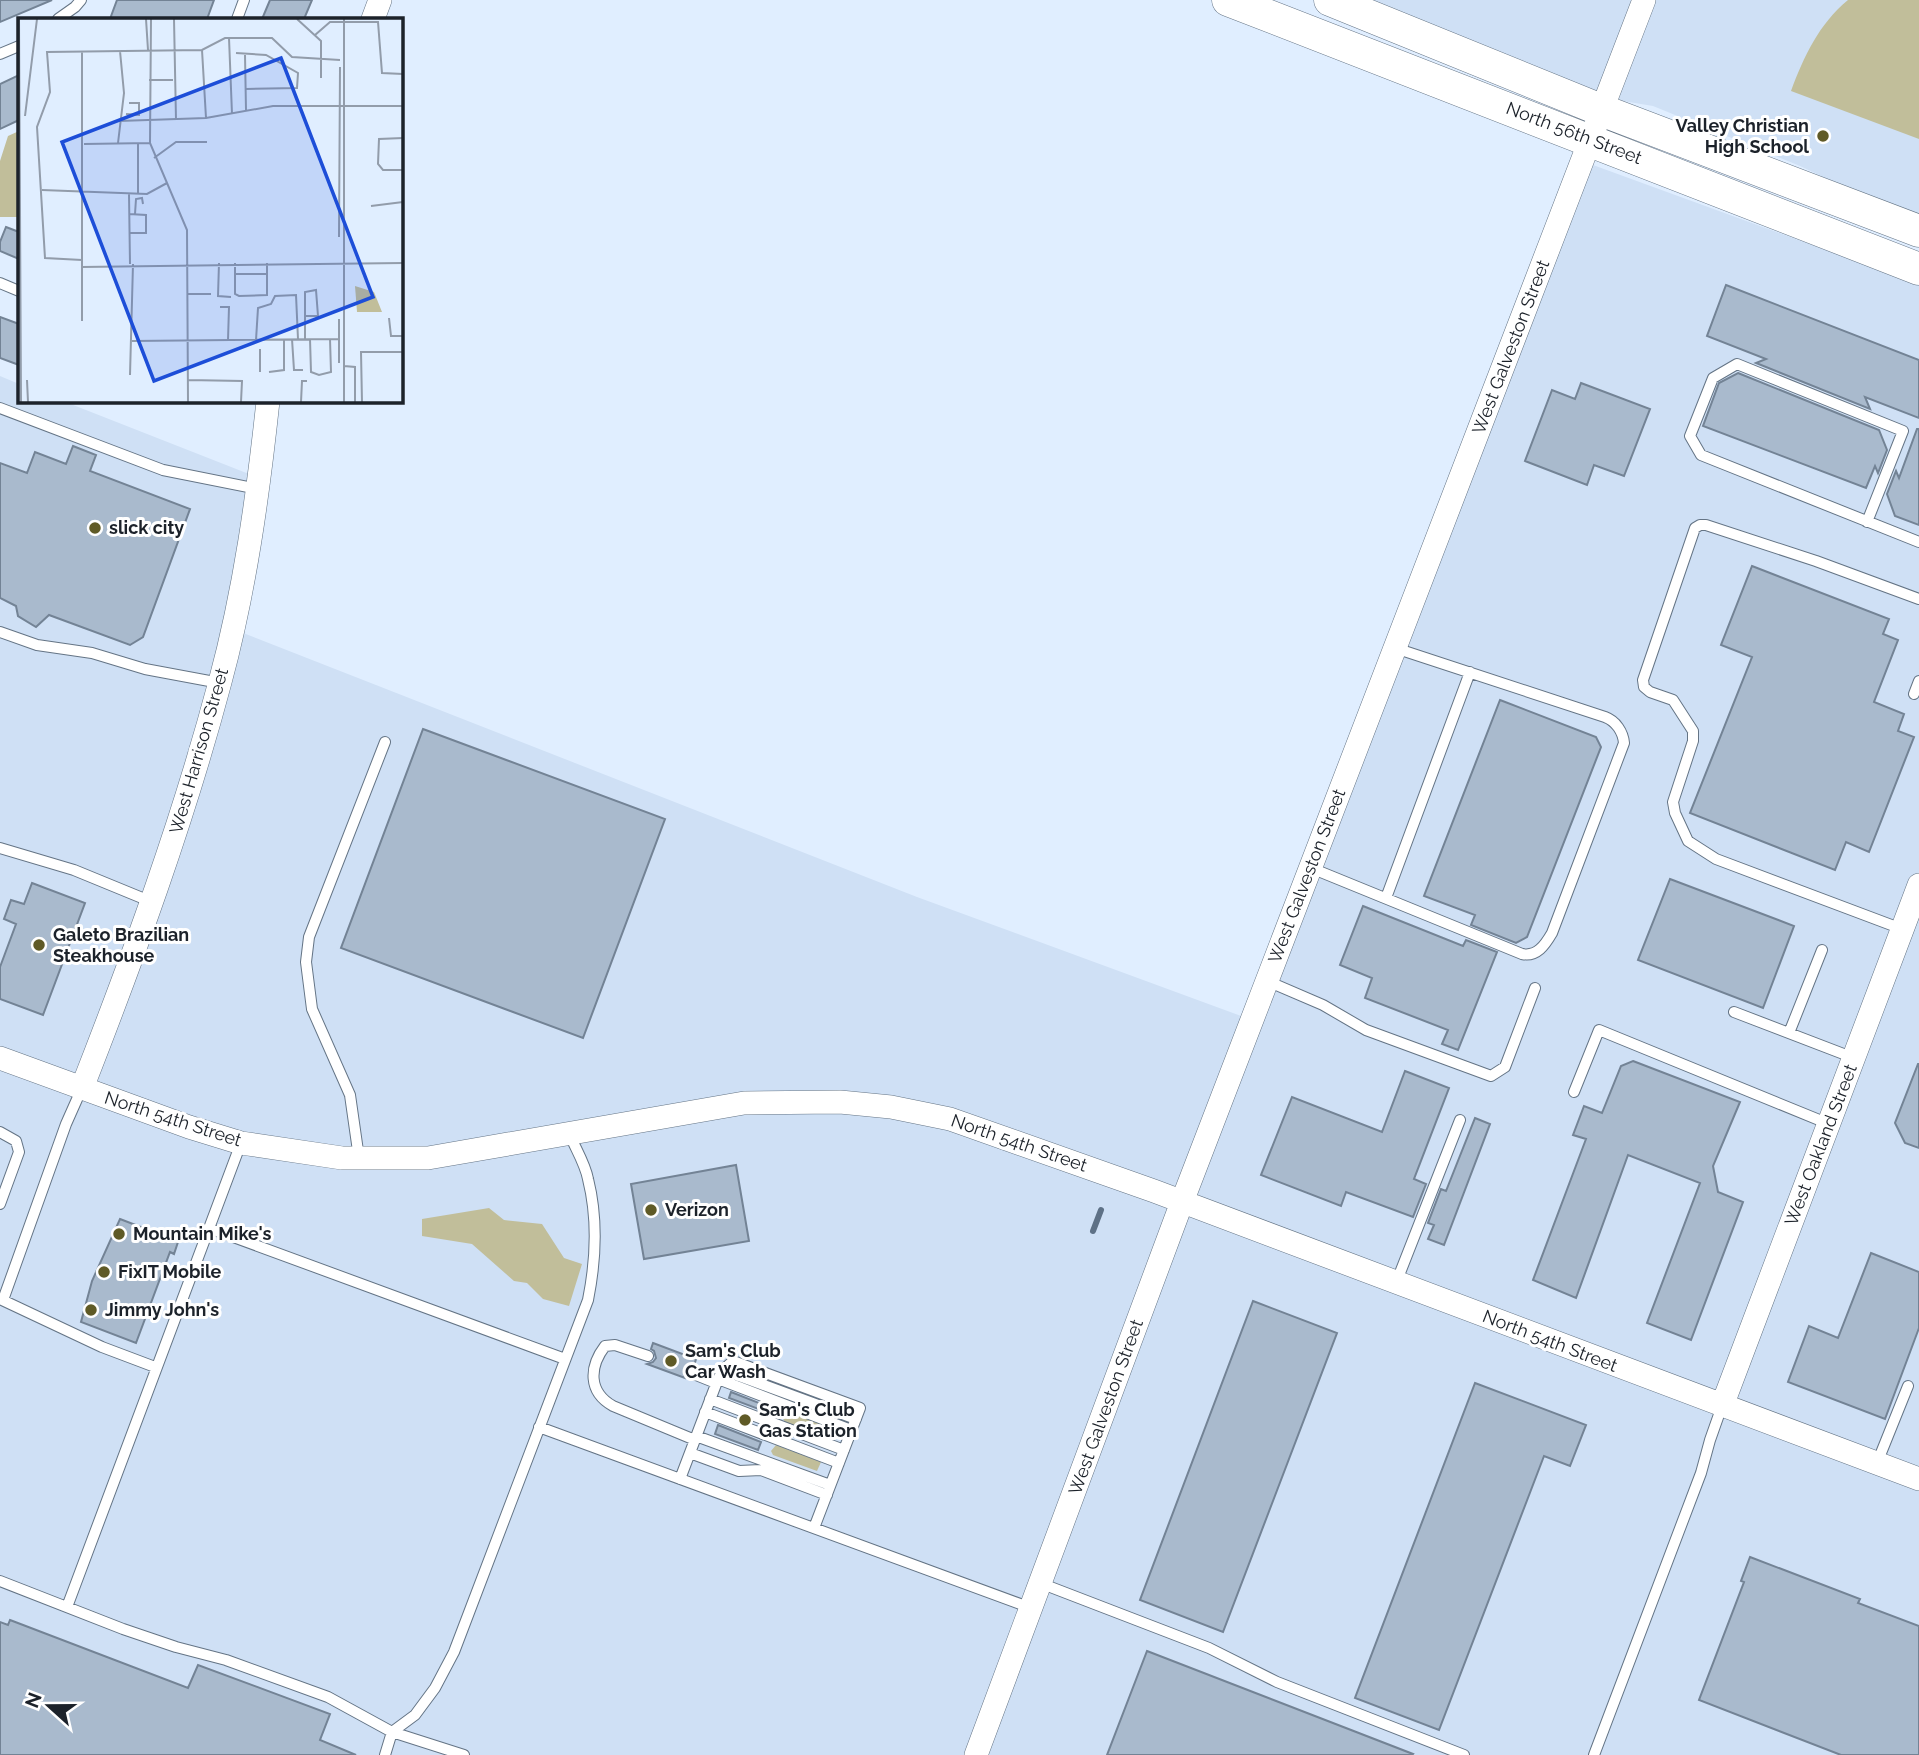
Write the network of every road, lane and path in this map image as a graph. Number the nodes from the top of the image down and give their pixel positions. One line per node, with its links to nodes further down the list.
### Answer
1 (80, 0): 7 (lane)
2 (244, 0): 8 (lane)
3 (380, 0): 9 (street)
4 (1228, 0): 12 (main road, North 56th Street)
5 (1331, 0): 12 (main road, North 56th Street)
6 (1644, 0): 12 (street, West Galveston Street)
7 (59, 18)
8 (237, 18)
9 (373, 18)
10 (18, 46): 11 (lane)
11 (0, 54)
12 (1596, 125): 13 (main road, North 56th Street); 14 (main road, North 56th Street); 24 (street, West Galveston Street)
13 (1919, 231)
14 (1919, 269)
15 (0, 284): 16 (lane)
16 (18, 291)
17 (268, 402): 19 (street, West Harrison Street)
18 (0, 408): 19 (lane)
19 (258, 489): 27 (street, West Harrison Street)
20 (1867, 522): 20 (lane); 21 (lane)
21 (1919, 542)
22 (1919, 599): 35 (lane)
23 (0, 632): 27 (lane)
24 (1395, 648): 25 (lane); 31 (street, West Galveston Street)
25 (1470, 672): 33 (lane); 33 (lane)
26 (1919, 681): 28 (lane)
27 (220, 683): 34 (street, West Harrison Street)
28 (1914, 694)
29 (385, 742): 50 (lane)
30 (0, 848): 34 (lane)
31 (1311, 868): 33 (lane); 37 (street, West Galveston Street)
32 (1919, 885): 35 (street, West Oakland Street)
33 (1386, 898)
34 (152, 902): 43 (street, West Harrison Street)
35 (1910, 922): 42 (street, West Oakland Street)
36 (1822, 950): 40 (lane)
37 (1267, 981): 38 (lane); 51 (street, West Galveston Street)
38 (1535, 988)
39 (1734, 1012): 40 (lane)
40 (1789, 1033): 42 (lane)
41 (0, 1058): 43 (street, North 54th Street)
42 (1854, 1058): 46 (street, West Oakland Street)
43 (82, 1088): 49 (street, North 54th Street); 55 (lane)
44 (1574, 1092): 46 (lane)
45 (1460, 1120): 54 (lane)
46 (1829, 1125): 63 (street, West Oakland Street)
47 (0, 1132): 52 (lane)
48 (569, 1133): 50 (street, North 54th Street); 51 (street, North 54th Street); 57 (lane)
49 (241, 1143): 50 (street, North 54th Street); 53 (lane)
50 (359, 1158)
51 (1182, 1202): 54 (street, North 54th Street); 77 (street, West Galveston Street)
52 (0, 1204)
53 (209, 1228): 57 (lane); 58 (lane)
54 (1396, 1283): 63 (street, North 54th Street)
55 (2, 1300): 58 (lane)
56 (648, 1356): 67 (lane)
57 (565, 1359): 66 (lane)
58 (155, 1367): 78 (lane)
59 (691, 1373): 60 (lane)
60 (719, 1377): 62 (lane); 65 (lane); 65 (lane)
61 (1908, 1385): 71 (lane)
62 (710, 1399): 64 (lane); 68 (lane)
63 (1722, 1406): 71 (street, North 54th Street); 85 (lane)
64 (705, 1412): 67 (lane); 70 (lane)
65 (854, 1425): 68 (lane)
66 (540, 1427): 72 (lane); 80 (lane)
67 (695, 1438): 69 (lane); 74 (lane)
68 (844, 1450): 70 (lane)
69 (690, 1453): 72 (lane); 74 (lane)
70 (839, 1463): 74 (lane)
71 (1877, 1463): 73 (street, North 54th Street)
72 (680, 1479): 75 (lane)
73 (1919, 1479)
74 (829, 1490): 75 (lane)
75 (814, 1528): 79 (lane)
76 (0, 1581): 78 (lane)
77 (1041, 1583): 79 (street, West Galveston Street); 84 (lane)
78 (67, 1607): 80 (lane)
79 (1031, 1608): 83 (street, West Galveston Street)
80 (392, 1732): 81 (lane); 82 (lane)
81 (385, 1755)
82 (464, 1755)
83 (976, 1755)
84 (1464, 1755)
85 (1594, 1755)

